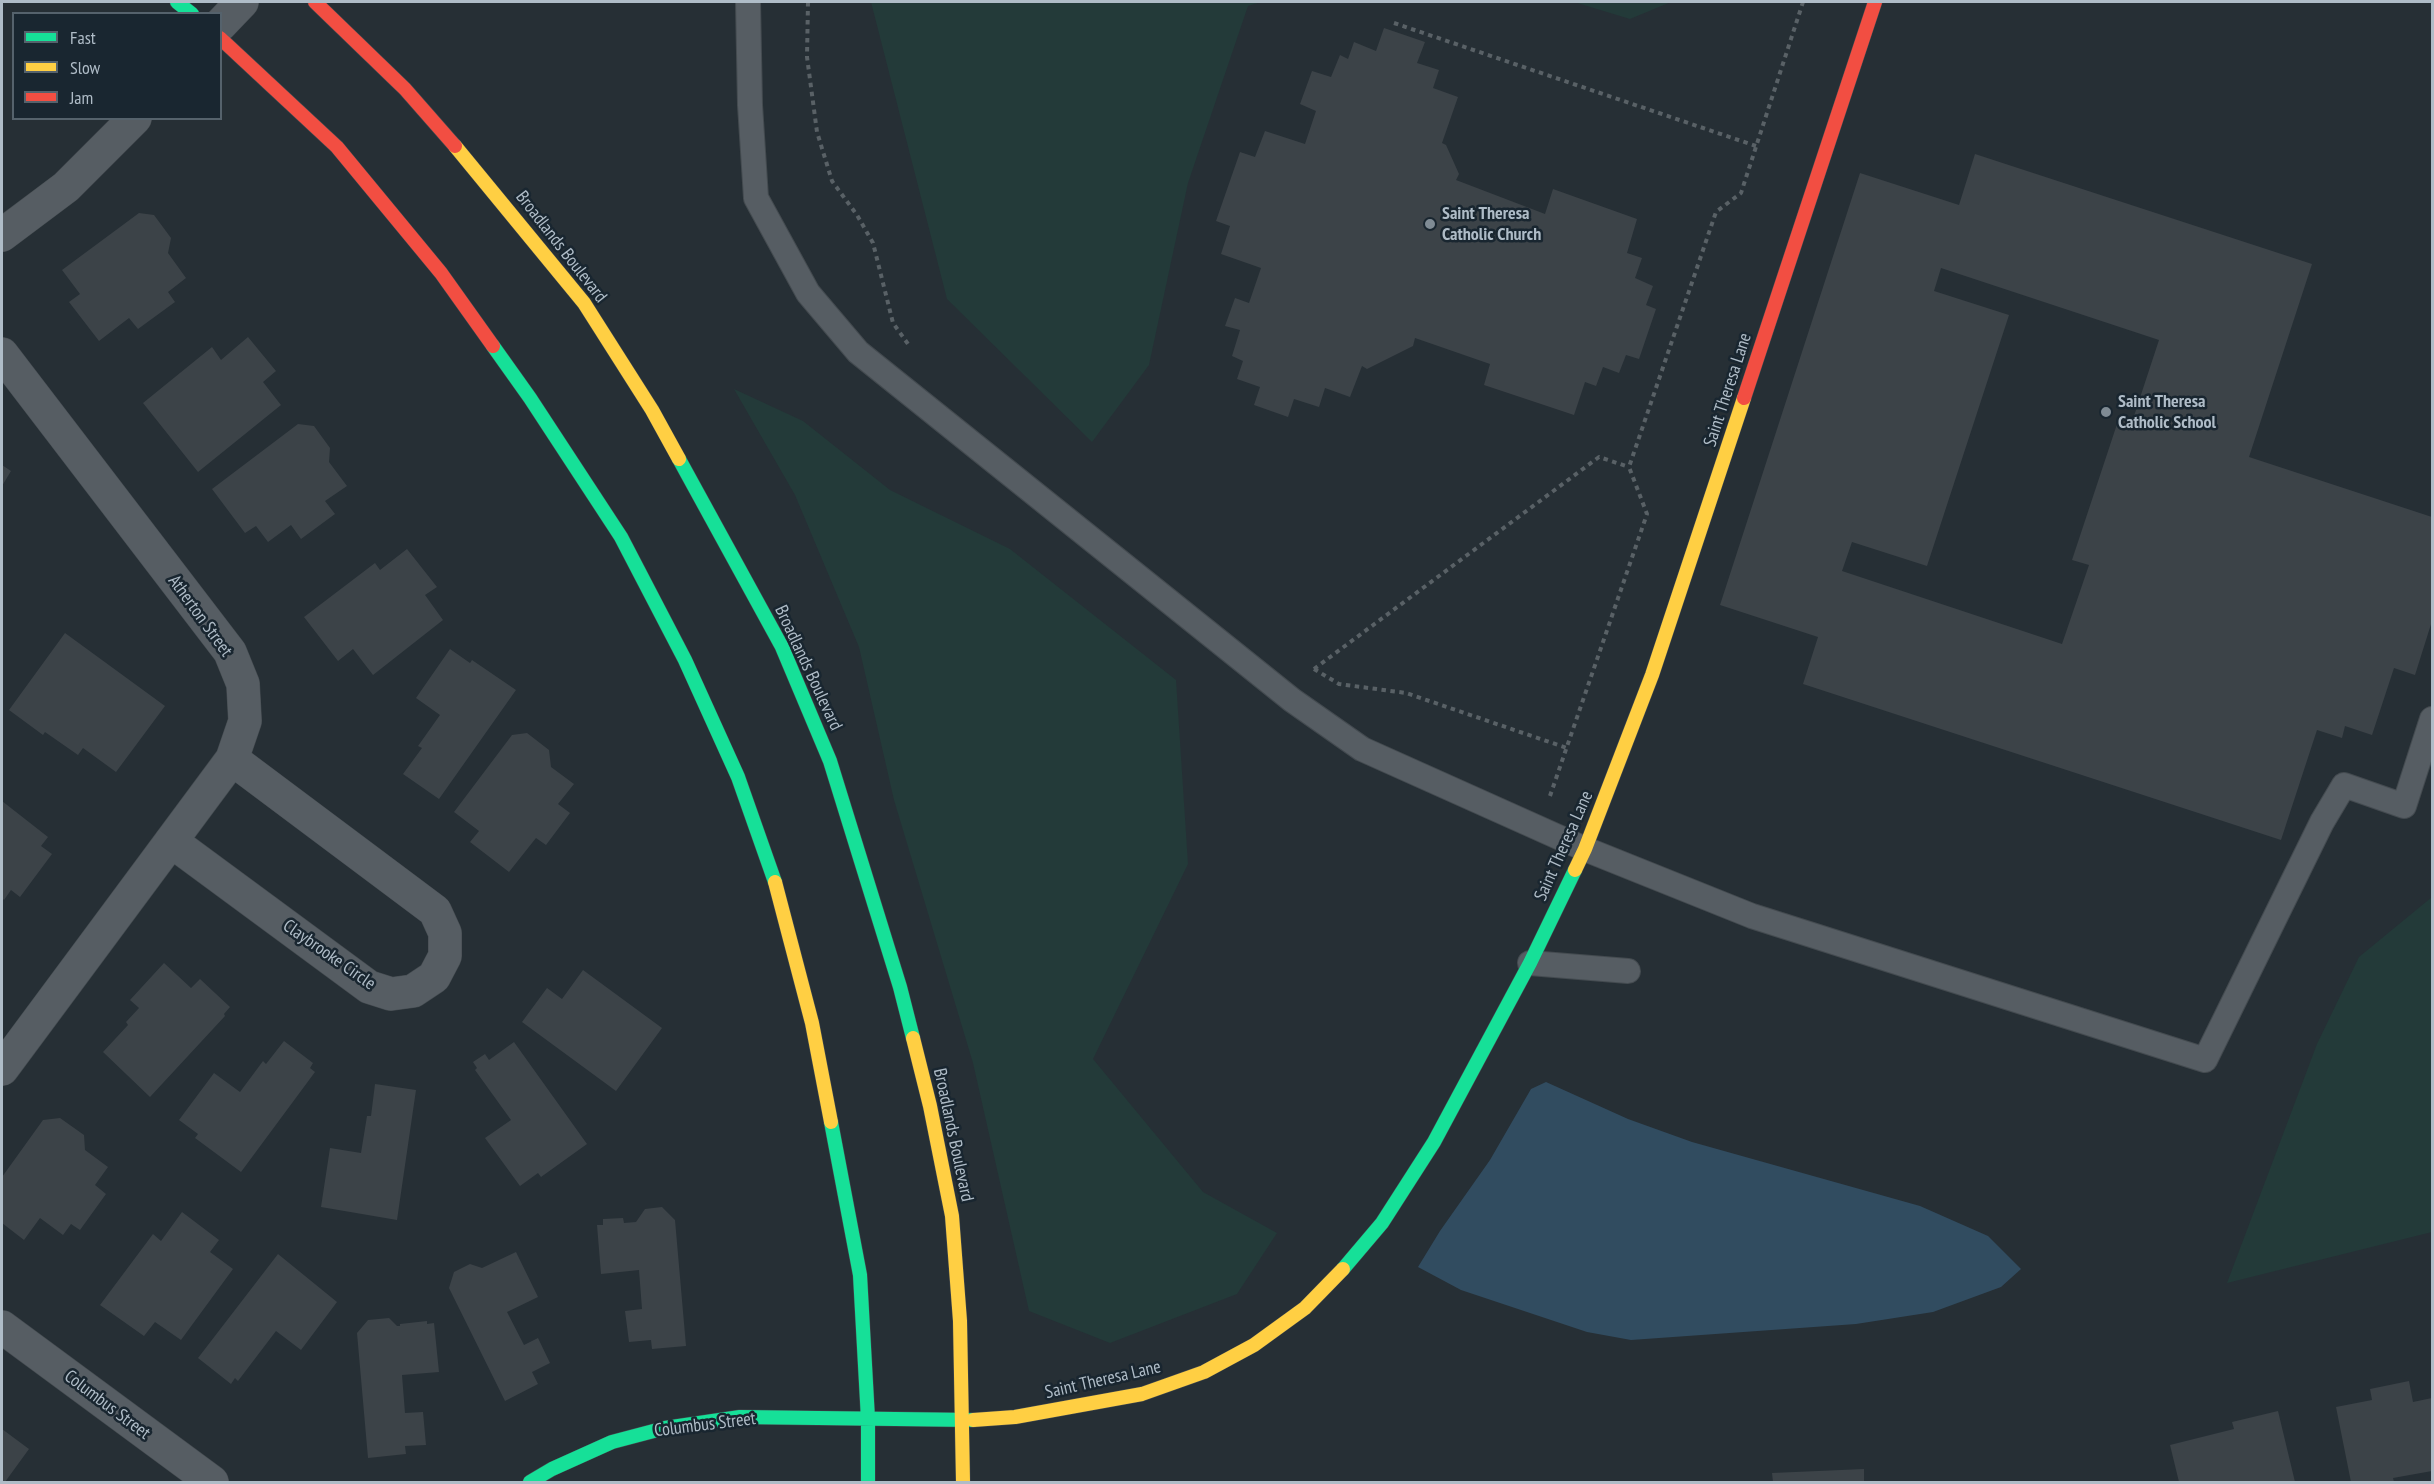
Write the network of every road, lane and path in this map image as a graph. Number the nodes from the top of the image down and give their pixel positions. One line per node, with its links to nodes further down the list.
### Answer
1 (177, 2): 8 (main road)
2 (242, 2): 9 (street)
3 (315, 2): 32 (main road, Broadlands Boulevard)
4 (748, 2): 20 (lane)
5 (808, 2): 15 (path)
6 (1803, 2): 13 (path)
7 (1875, 2): 26 (main road, Saint Theresa Lane)
8 (190, 12)
9 (222, 23)
10 (1394, 23): 13 (path)
11 (222, 40): 31 (main road)
12 (133, 120): 14 (street)
13 (1756, 146): 17 (path)
14 (2, 236)
15 (909, 346)
16 (2, 354): 23 (street, Atherton Street)
17 (1629, 467): 19 (path); 22 (path)
18 (1305, 661): 19 (path)
19 (1314, 669): 20 (path); 22 (path)
20 (1292, 700): 24 (lane)
21 (2433, 719): 26 (lane)
22 (1567, 748): 24 (path)
23 (232, 759): 25 (street, Atherton Street); 25 (street, Claybrooke Circle)
24 (1539, 828): 26 (lane)
25 (171, 841): 29 (street, Atherton Street)
26 (1584, 849): 27 (main road, Saint Theresa Lane)
27 (1530, 963): 28 (lane); 32 (main road, Saint Theresa Lane)
28 (1628, 971)
29 (2, 1069)
30 (2, 1326): 33 (street, Columbus Street)
31 (868, 1419): 32 (main road, Columbus Street); 34 (main road, Columbus Street); 35 (main road)
32 (963, 1421): 36 (main road, Broadlands Boulevard)
33 (212, 1482)
34 (530, 1482)
35 (868, 1482)
36 (963, 1482)

